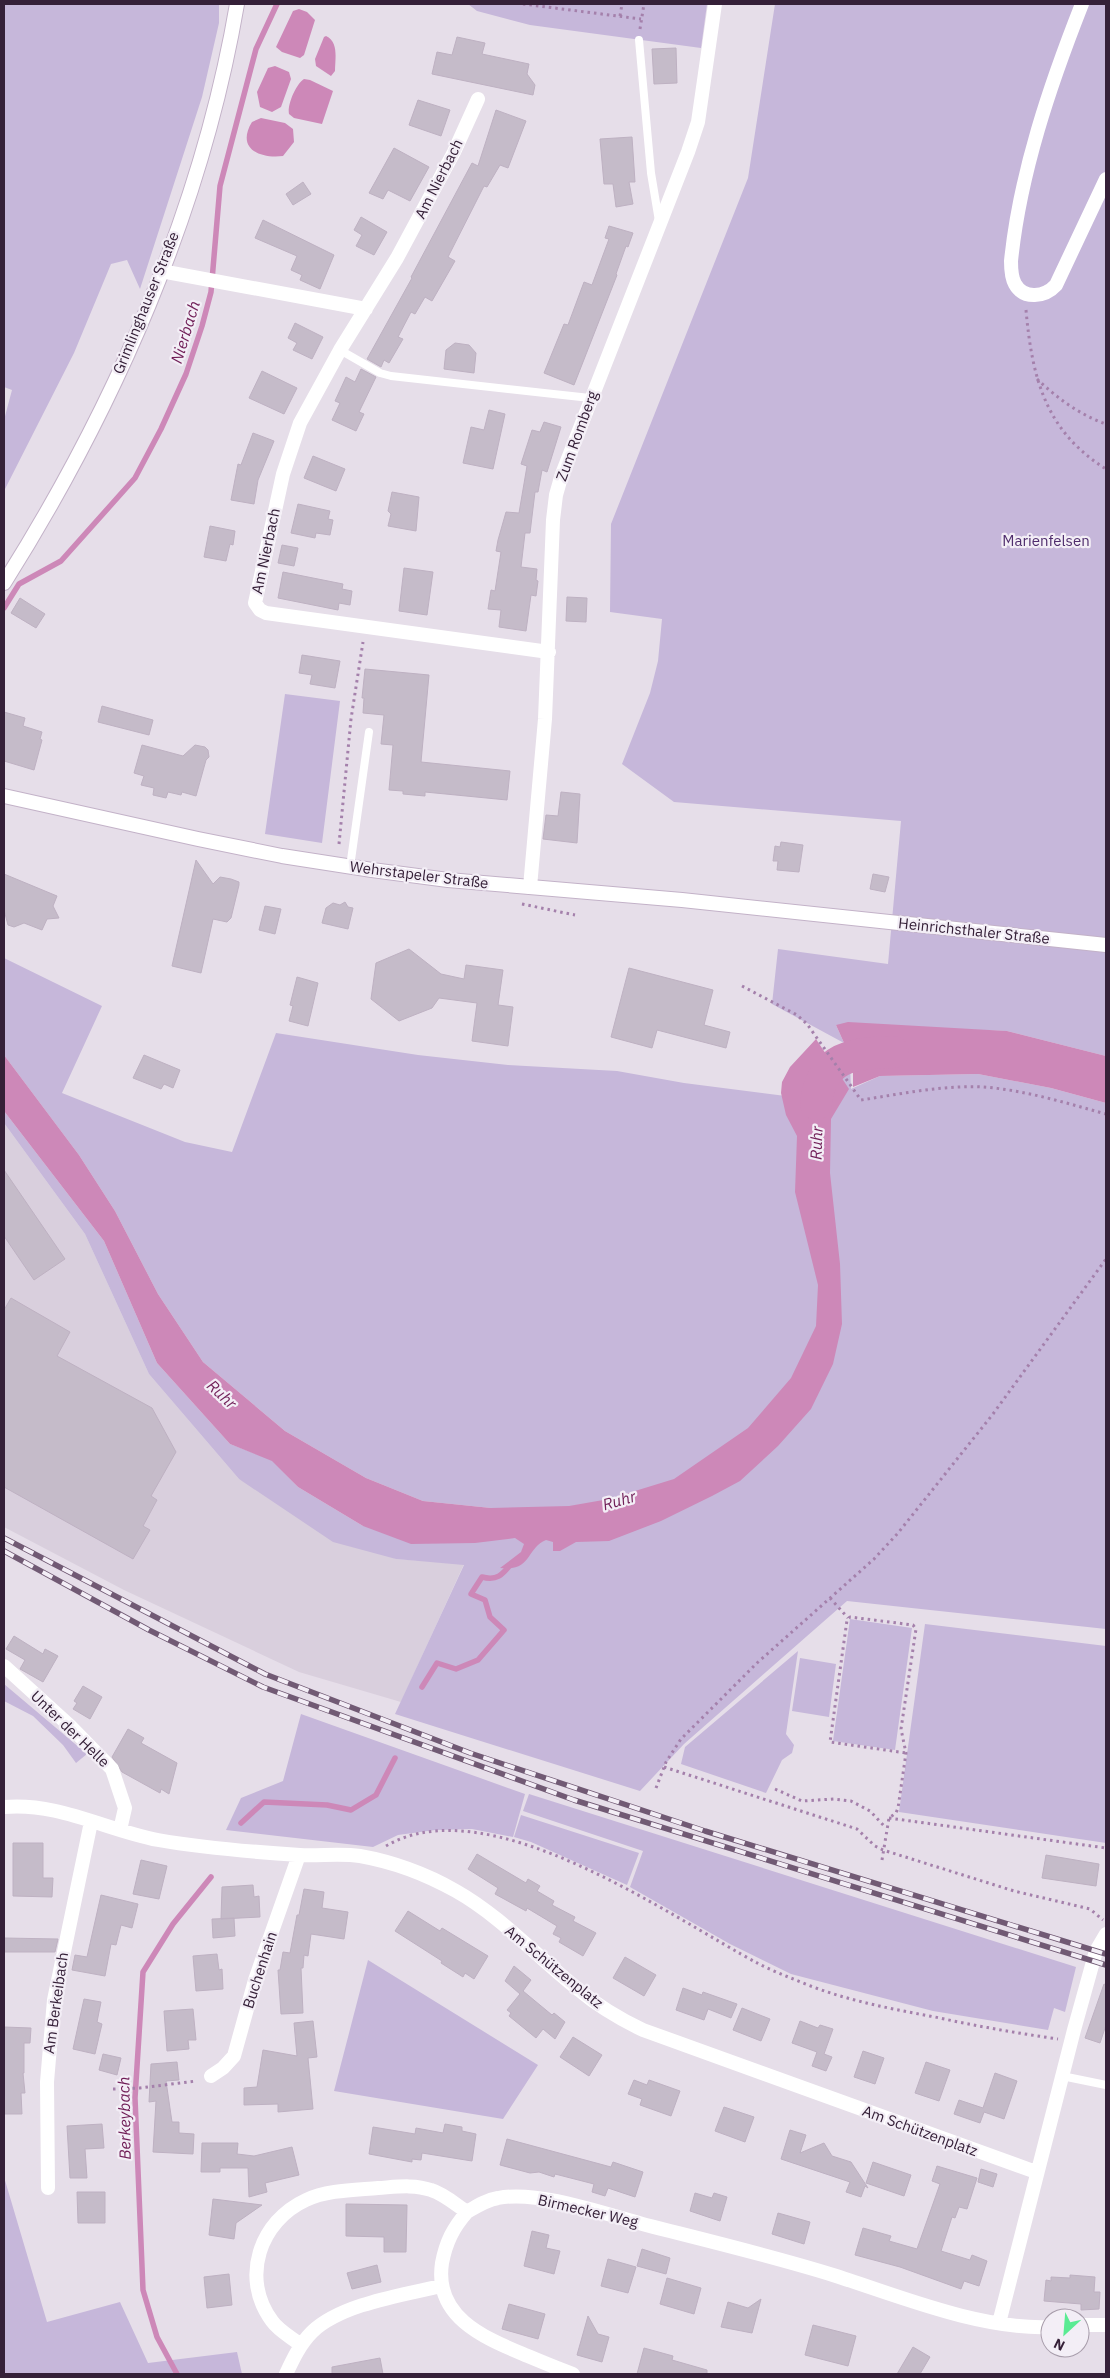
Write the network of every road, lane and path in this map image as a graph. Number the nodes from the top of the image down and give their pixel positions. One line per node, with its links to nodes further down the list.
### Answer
1 (237, 4): 14 (street, Grimlinghauser Straße)
2 (523, 4): 7 (path)
3 (622, 4): 8 (path)
4 (644, 4): 9 (path)
5 (715, 4): 13 (street, Zum Romberg)
6 (1082, 4): 15 (street)
7 (539, 5): 8 (path)
8 (620, 16): 9 (path)
9 (641, 19): 10 (path)
10 (639, 40): 13 (lane)
11 (478, 99): 16 (street, Am Nierbach)
12 (1106, 179): 15 (street)
13 (660, 225): 19 (street, Zum Romberg)
14 (161, 271): 16 (street); 22 (street, Grimlinghauser Straße)
15 (1024, 292): 18 (path)
16 (366, 310): 17 (street, Am Nierbach)
17 (340, 350): 19 (lane); 23 (street, Am Nierbach)
18 (1037, 379): 20 (path); 21 (path)
19 (590, 398): 24 (street, Zum Romberg)
20 (1106, 424)
21 (1106, 469)
22 (4, 582)
23 (365, 627): 24 (street, Am Nierbach); 27 (path)
24 (548, 652): 29 (street, Zum Romberg)
25 (369, 732): 27 (lane)
26 (4, 796): 28 (street, Wehrstapeler Straße)
27 (352, 853): 28 (lane)
28 (350, 867): 29 (street, Wehrstapeler Straße)
29 (530, 887): 30 (street, Wehrstapeler Straße)
30 (841, 918): 31 (street, Heinrichsthaler Straße)
31 (1106, 945)
32 (742, 986): 33 (path)
33 (1106, 1114)
34 (1106, 1259): 35 (path)
35 (830, 1598): 36 (path); 39 (path)
36 (848, 1618): 38 (path); 38 (path)
37 (4, 1666): 46 (street, Unter der Helle)
38 (906, 1753): 43 (path)
39 (664, 1767): 40 (path); 48 (path)
40 (656, 1788)
41 (775, 1789): 45 (path)
42 (4, 1807): 44 (street, Am Schützenplatz)
43 (889, 1818): 45 (path); 47 (path)
44 (92, 1822): 46 (street, Am Schützenplatz); 60 (street, Am Berkeibach)
45 (887, 1829): 48 (path)
46 (120, 1830): 49 (street, Am Schützenplatz)
47 (1106, 1848)
48 (883, 1850): 51 (path); 52 (path)
49 (299, 1854): 50 (street, Am Schützenplatz); 55 (street, Buchenhain)
50 (371, 1859): 54 (path); 59 (street, Am Schützenplatz)
51 (882, 1860)
52 (1106, 1923)
53 (1106, 1934): 54 (street)
54 (1071, 2041): 56 (street)
55 (210, 2076): 58 (path)
56 (1062, 2076): 57 (lane); 59 (street)
57 (1106, 2085)
58 (112, 2089)
59 (1036, 2172): 63 (street)
60 (48, 2188)
61 (467, 2212): 62 (street); 63 (street, Birmecker Weg); 67 (street)
62 (441, 2286): 67 (street); 69 (street)
63 (999, 2323): 66 (street, Birmecker Weg)
64 (1090, 2325): 65 (street)
65 (1106, 2325)
66 (1040, 2327)
67 (301, 2345): 68 (street)
68 (286, 2374)
69 (570, 2374)

